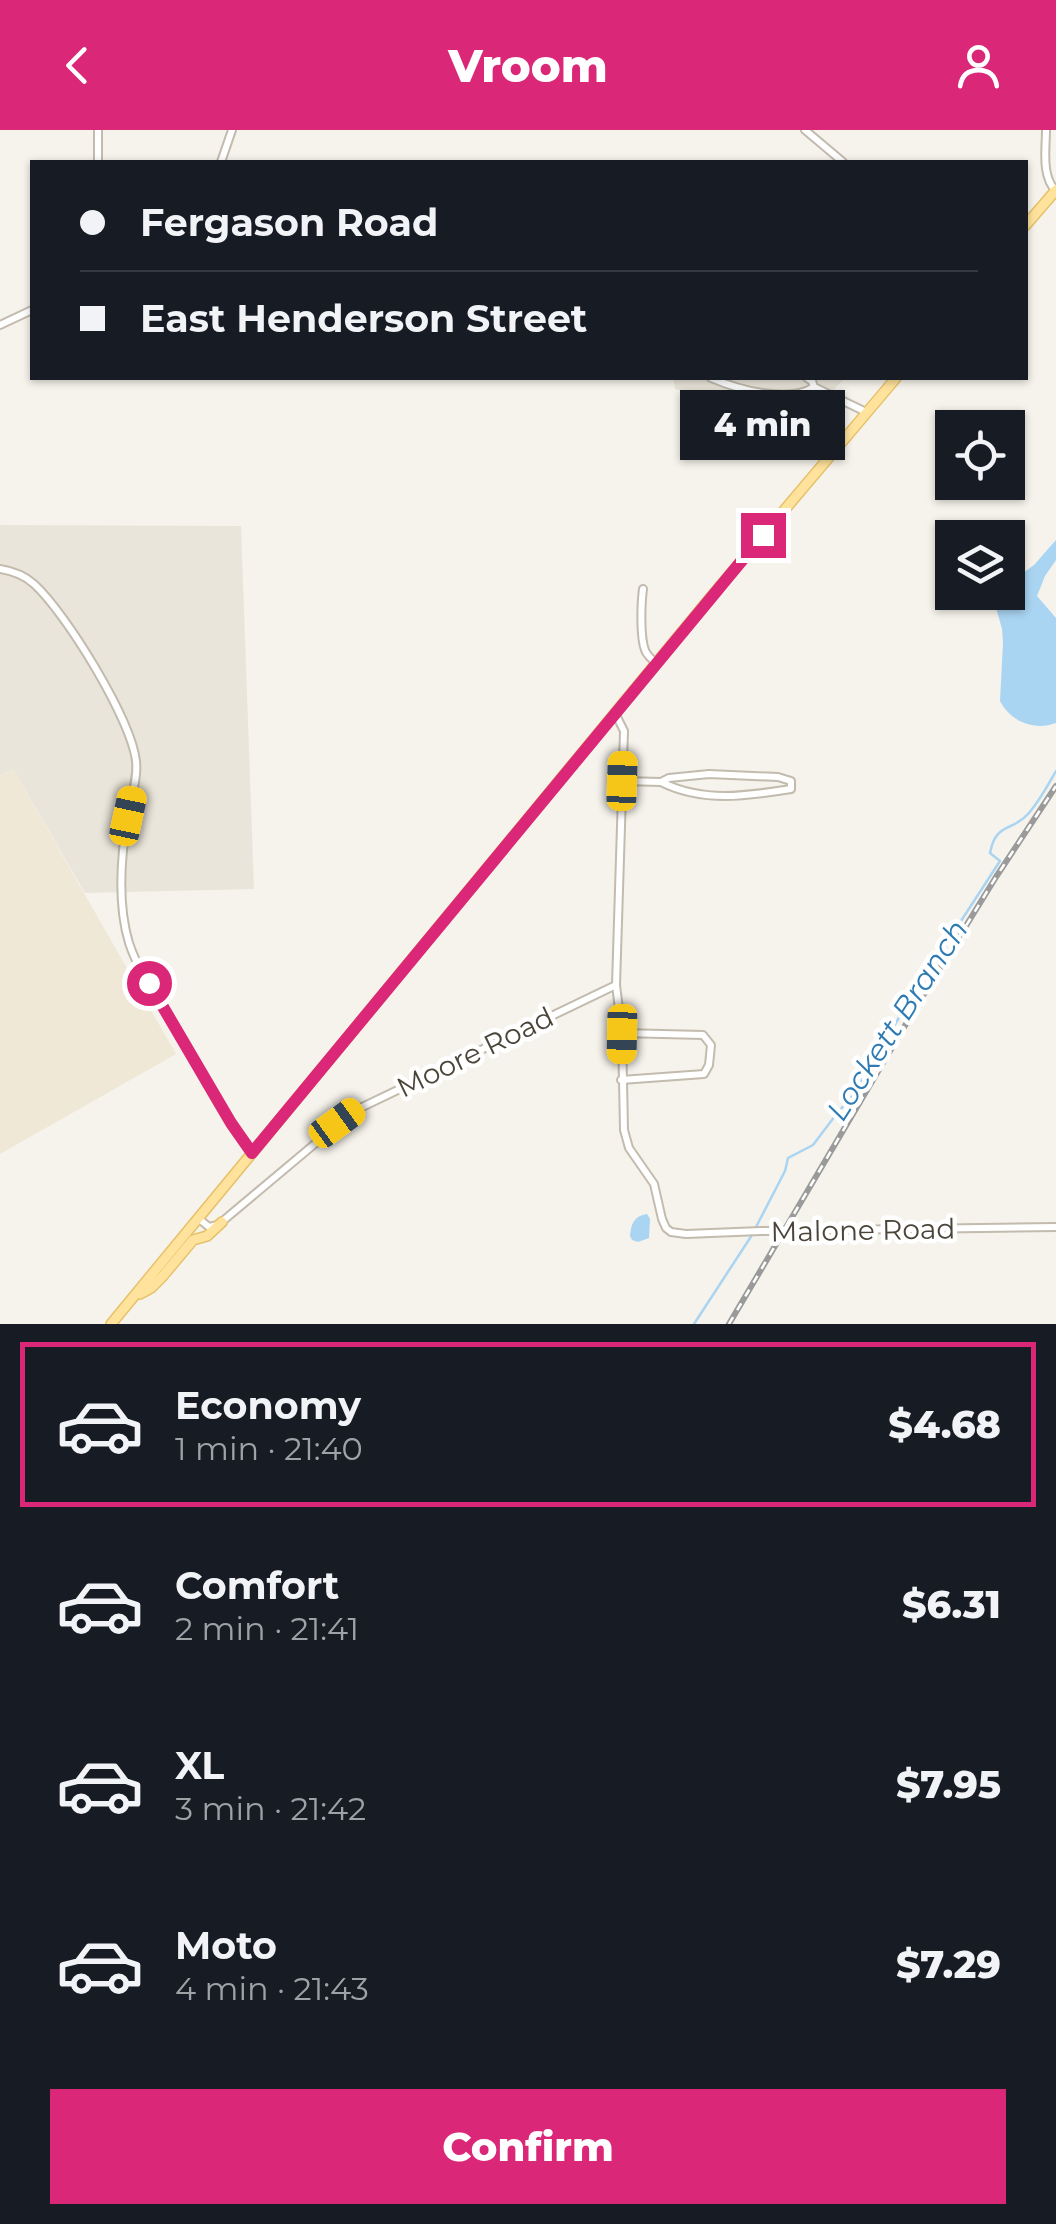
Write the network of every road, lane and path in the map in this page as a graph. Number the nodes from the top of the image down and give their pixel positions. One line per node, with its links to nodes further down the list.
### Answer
1 (98, 130): 5 (street)
2 (232, 130): 6 (street)
3 (805, 130): 7 (street)
4 (1046, 130): 8 (street)
5 (98, 160)
6 (222, 160)
7 (841, 160)
8 (1056, 191): 9 (main road)
9 (1028, 223)
10 (30, 311): 11 (street)
11 (0, 325)
12 (718, 380): 15 (street)
13 (810, 380): 15 (street)
14 (894, 380): 16 (main road)
15 (814, 387): 16 (street)
16 (866, 412): 19 (main road)
17 (0, 569): 26 (street)
18 (643, 590): 19 (street)
19 (656, 664): 20 (main road)
20 (616, 713): 21 (street); 26 (main road)
21 (622, 781): 22 (street); 23 (street)
22 (661, 782): 22 (street)
23 (616, 985): 24 (street); 28 (street, Moore Road)
24 (622, 1034): 25 (street); 25 (street)
25 (621, 1080): 29 (street, Malone Road)
26 (252, 1153): 27 (main road)
27 (198, 1218): 28 (street); 30 (main road)
28 (222, 1222): 30 (main road)
29 (1056, 1227)
30 (133, 1297): 31 (main road)
31 (111, 1324)

